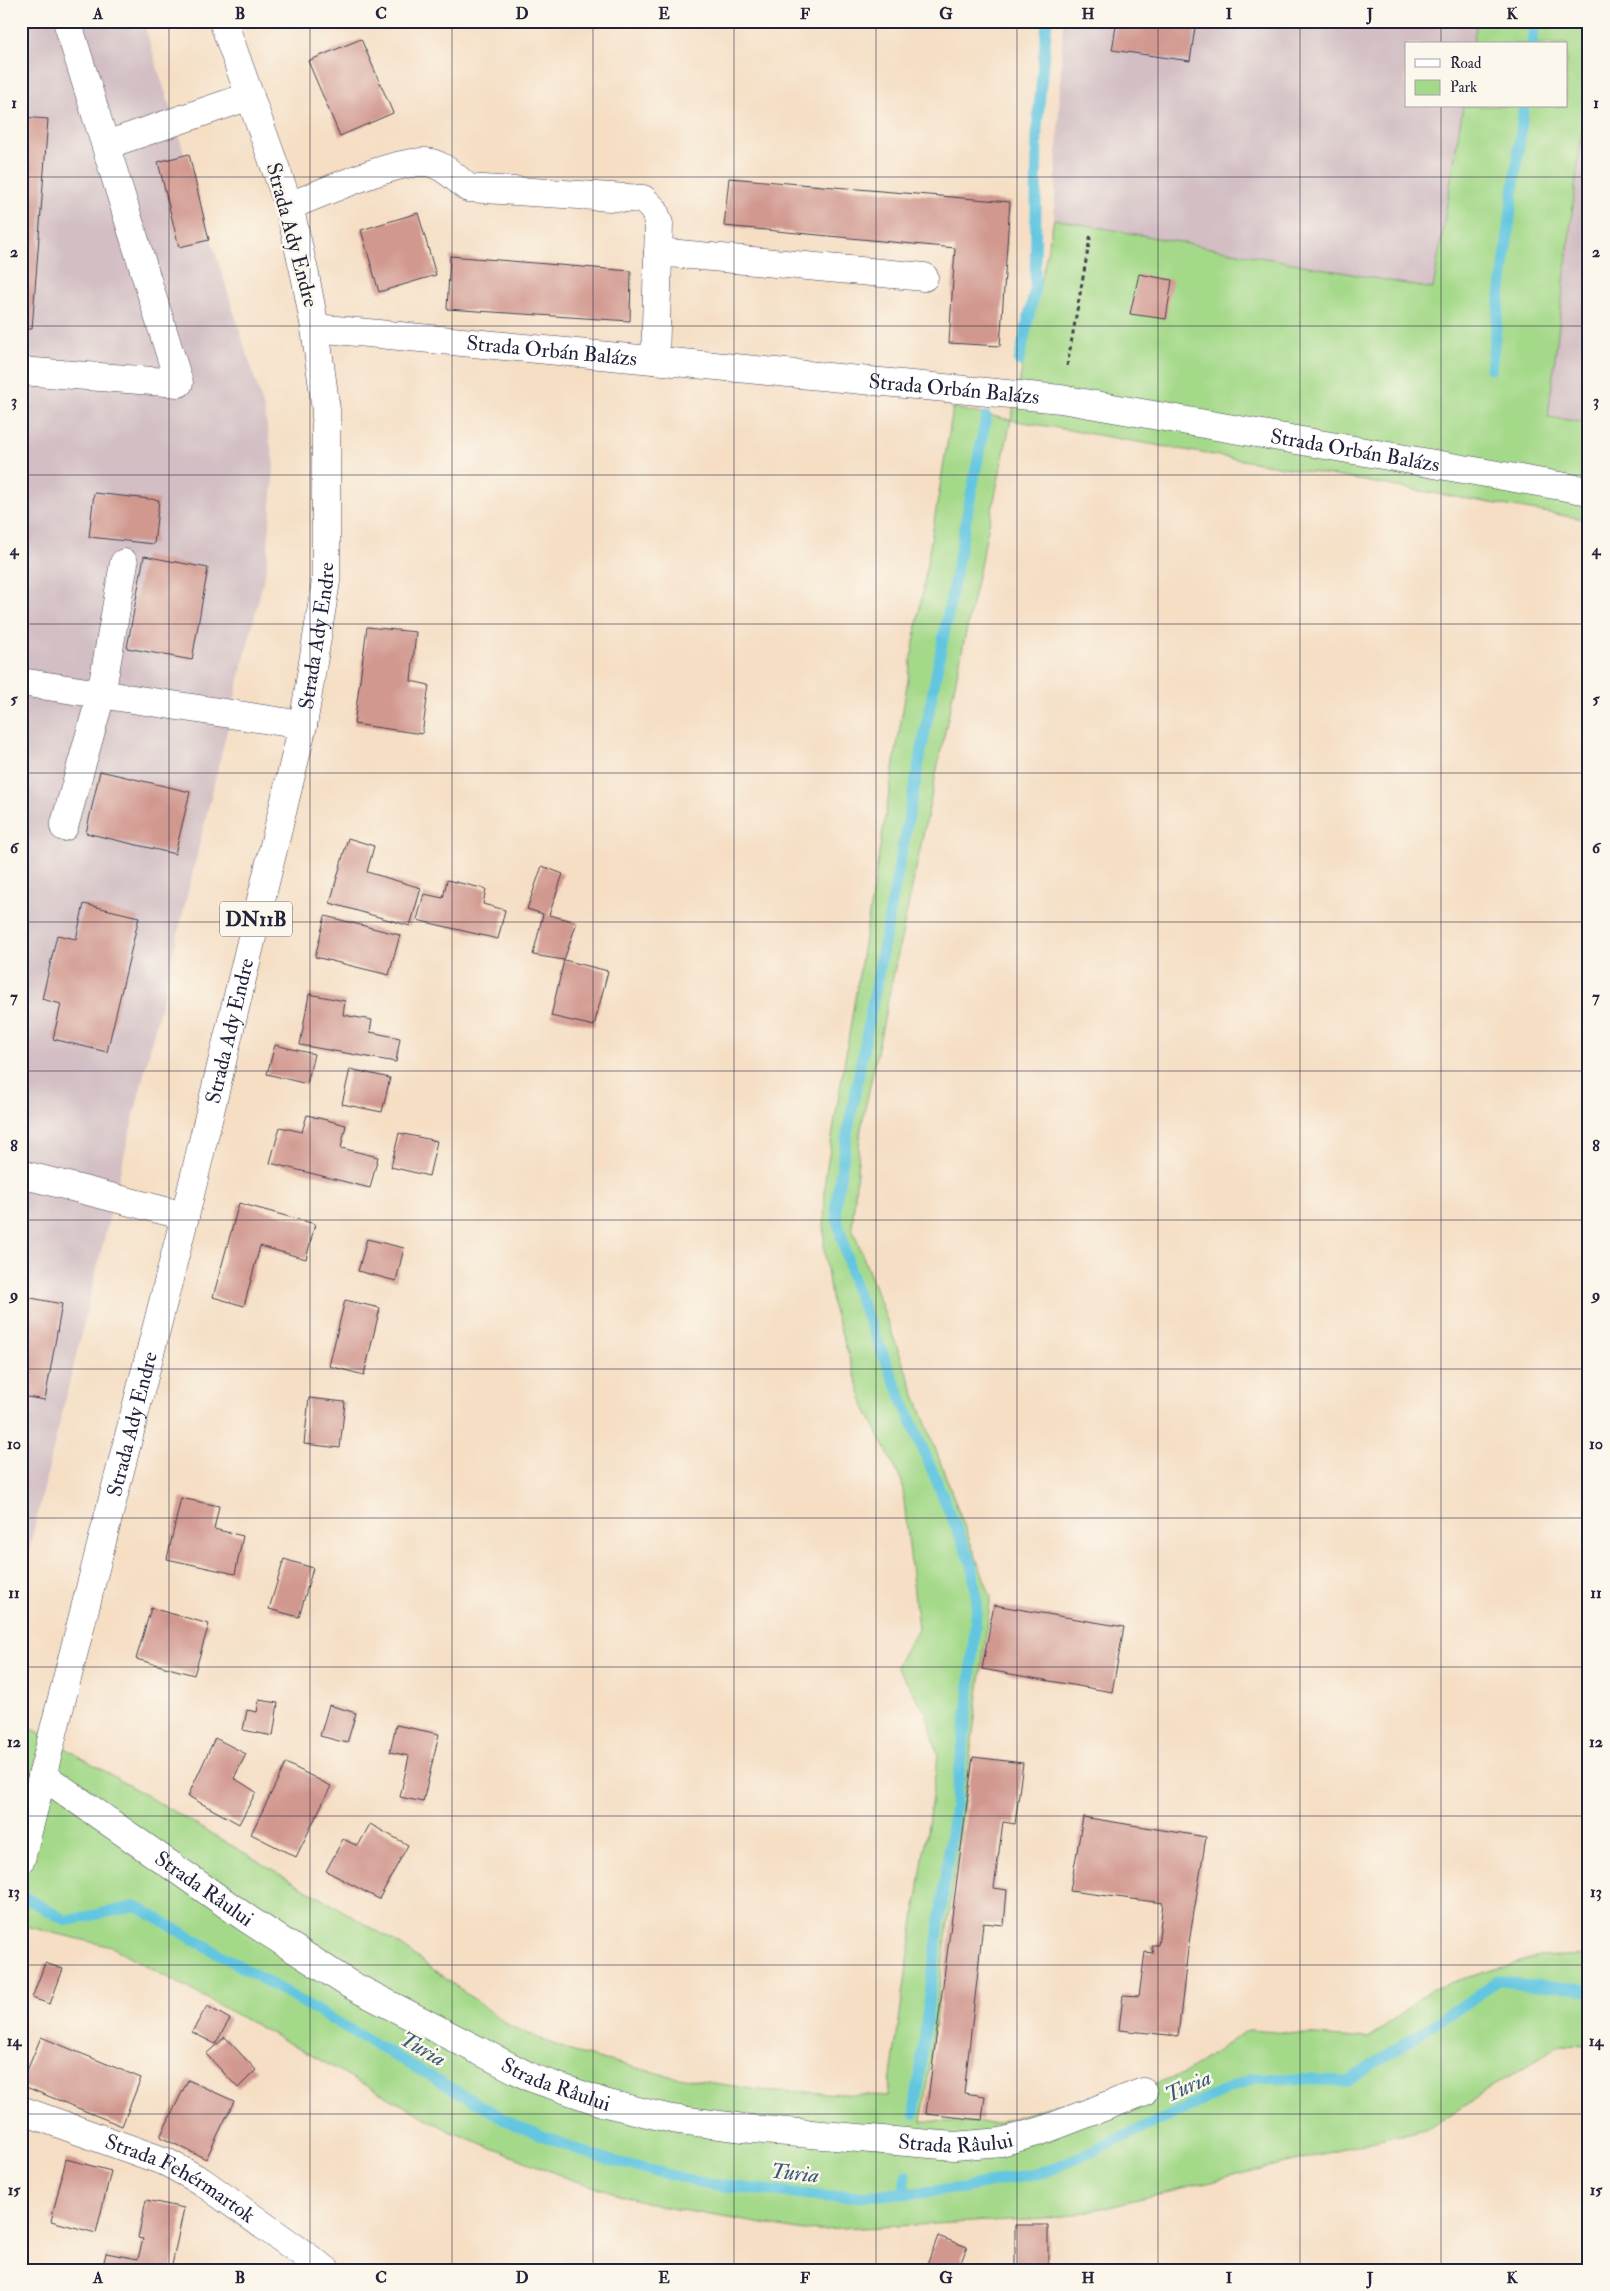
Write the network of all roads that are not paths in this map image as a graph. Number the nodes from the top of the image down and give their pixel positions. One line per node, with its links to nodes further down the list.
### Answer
1 (67, 21): 4 (street)
2 (223, 21): 3 (street, Strada Ady Endre / DN11B)
3 (250, 96): 4 (street); 5 (street, Strada Ady Endre / DN11B)
4 (106, 145): 10 (street)
5 (289, 206): 6 (street); 8 (street, Strada Ady Endre / DN11B)
6 (658, 252): 7 (street); 9 (street)
7 (924, 277)
8 (315, 328): 9 (street, Strada Orbán Balázs); 15 (street, Strada Ady Endre / DN11B)
9 (655, 360): 11 (street, Strada Orbán Balázs)
10 (21, 371)
11 (1589, 491)
12 (124, 563): 14 (street)
13 (21, 682): 14 (street)
14 (102, 695): 15 (street); 16 (street)
15 (303, 725): 18 (street, Strada Ady Endre / DN11B)
16 (64, 827)
17 (21, 1174): 18 (street)
18 (185, 1216): 19 (street, Strada Ady Endre / DN11B)
19 (42, 1775): 20 (street, Strada Ady Endre / DN11B); 21 (street, Strada Râului)
20 (21, 1859)
21 (1143, 2092)
22 (21, 2110): 23 (street, Strada Fehérmartok)
23 (326, 2270)

